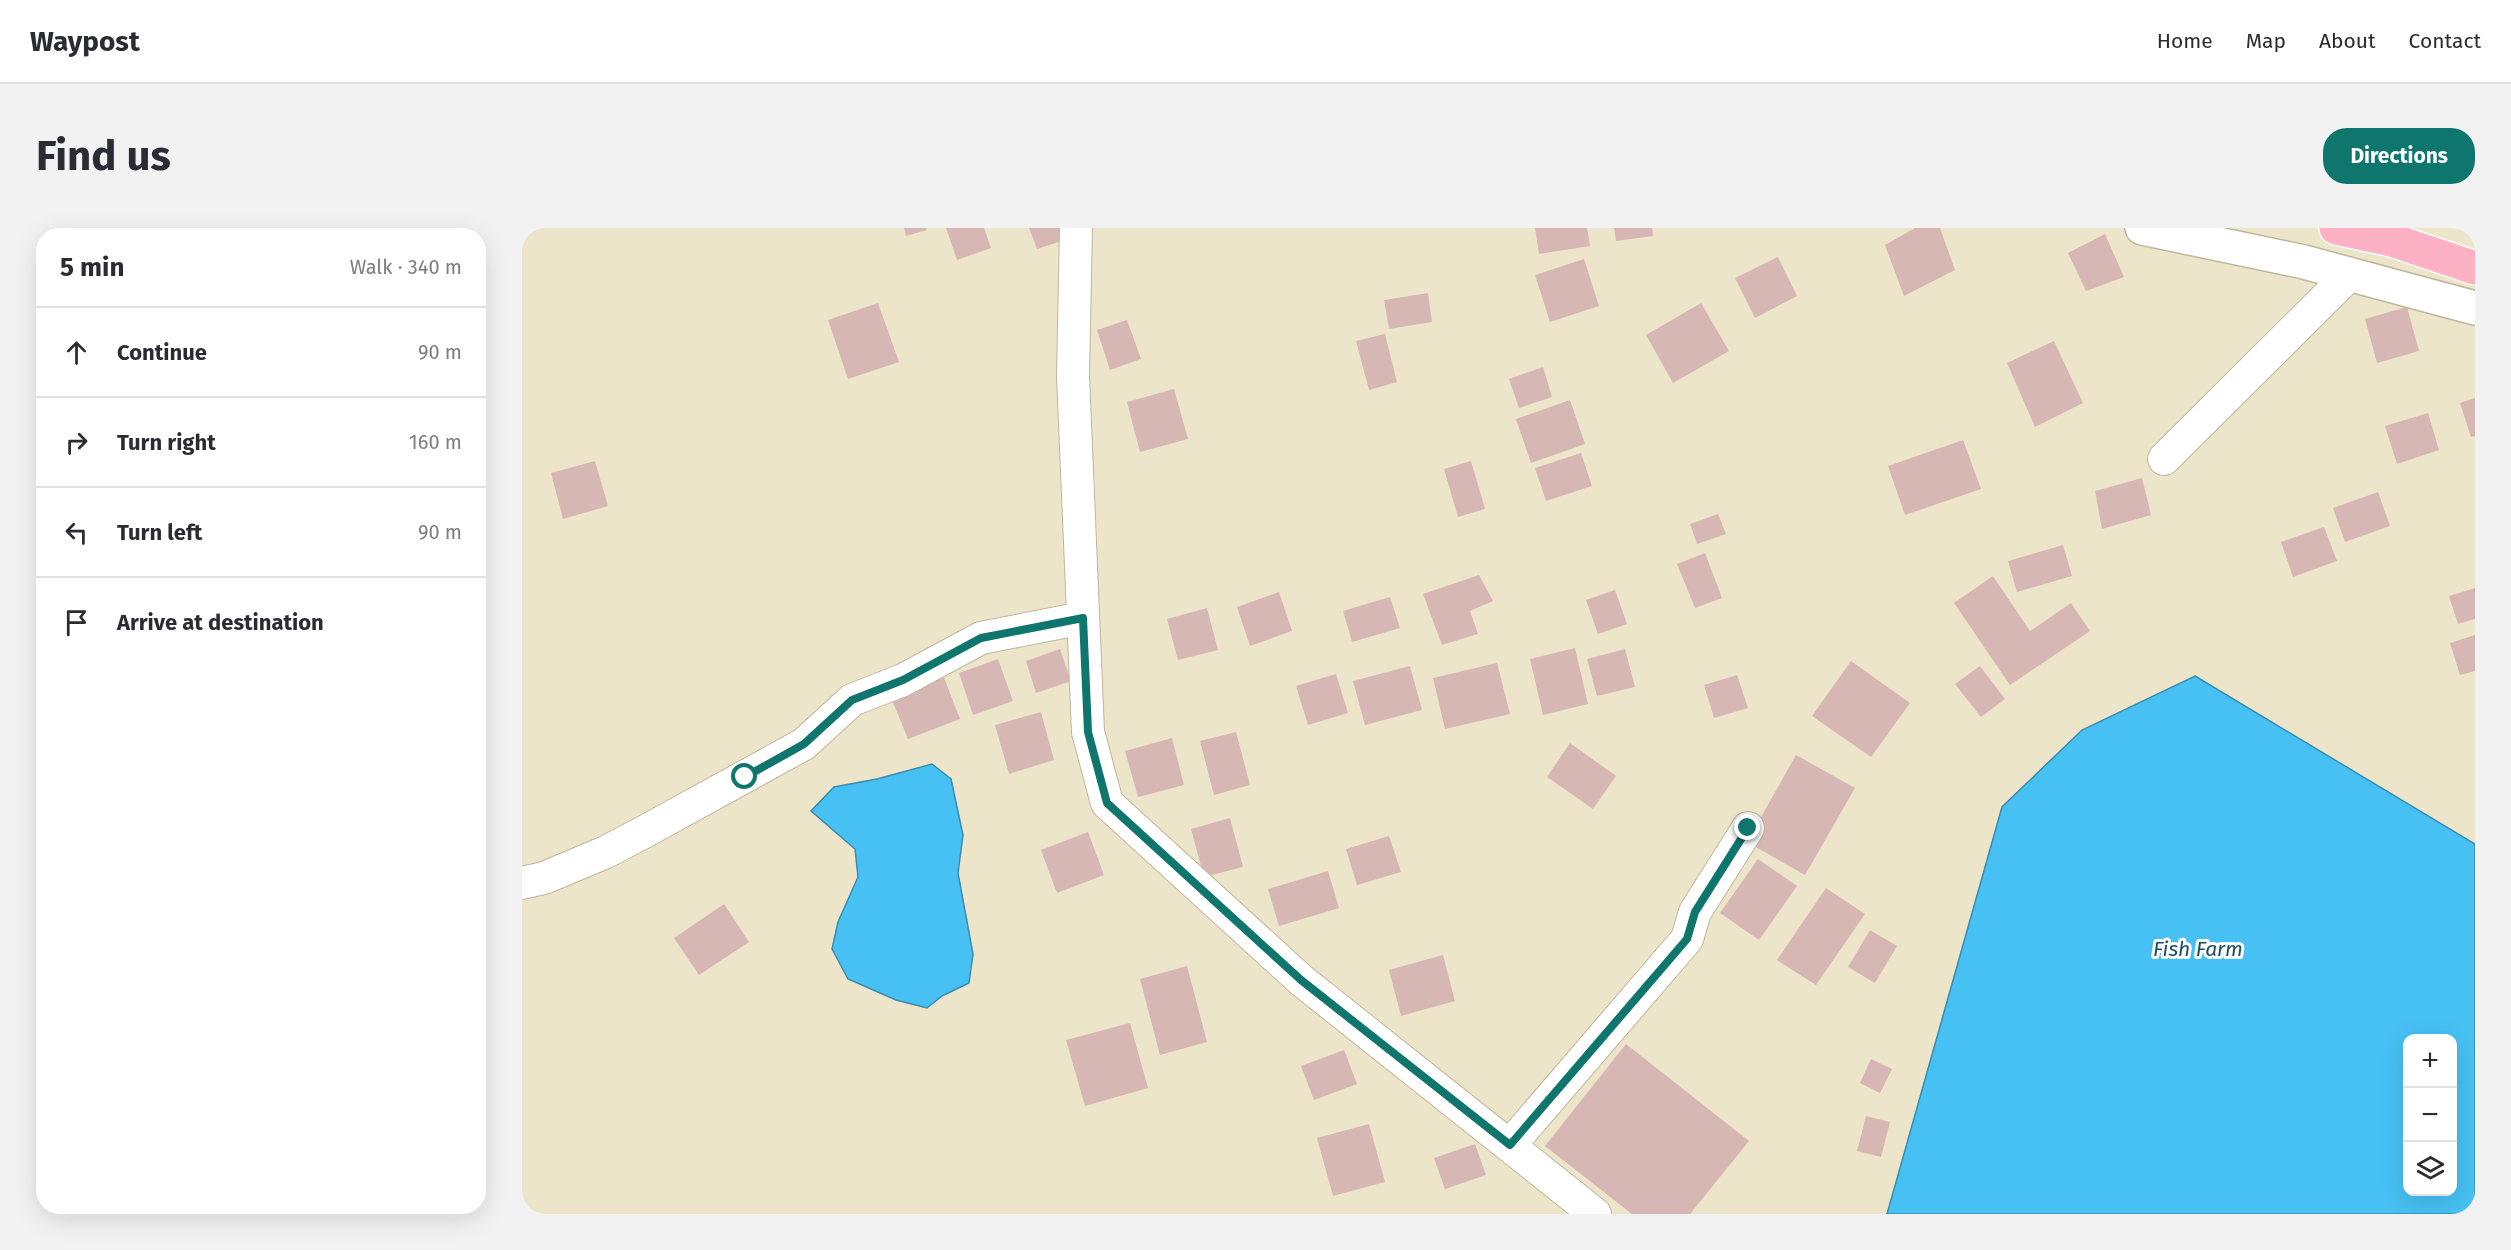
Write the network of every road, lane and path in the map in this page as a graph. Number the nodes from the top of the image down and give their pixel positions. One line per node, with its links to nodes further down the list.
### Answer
1 (1076, 228): 8 (street)
2 (2142, 228): 5 (street)
3 (2336, 228): 4 (highway)
4 (2475, 268)
5 (2350, 274): 6 (street); 7 (street)
6 (2475, 308)
7 (2164, 459)
8 (1083, 618): 10 (street); 11 (street)
9 (1748, 828): 11 (street)
10 (522, 883)
11 (1510, 1145): 12 (street)
12 (1595, 1214)

